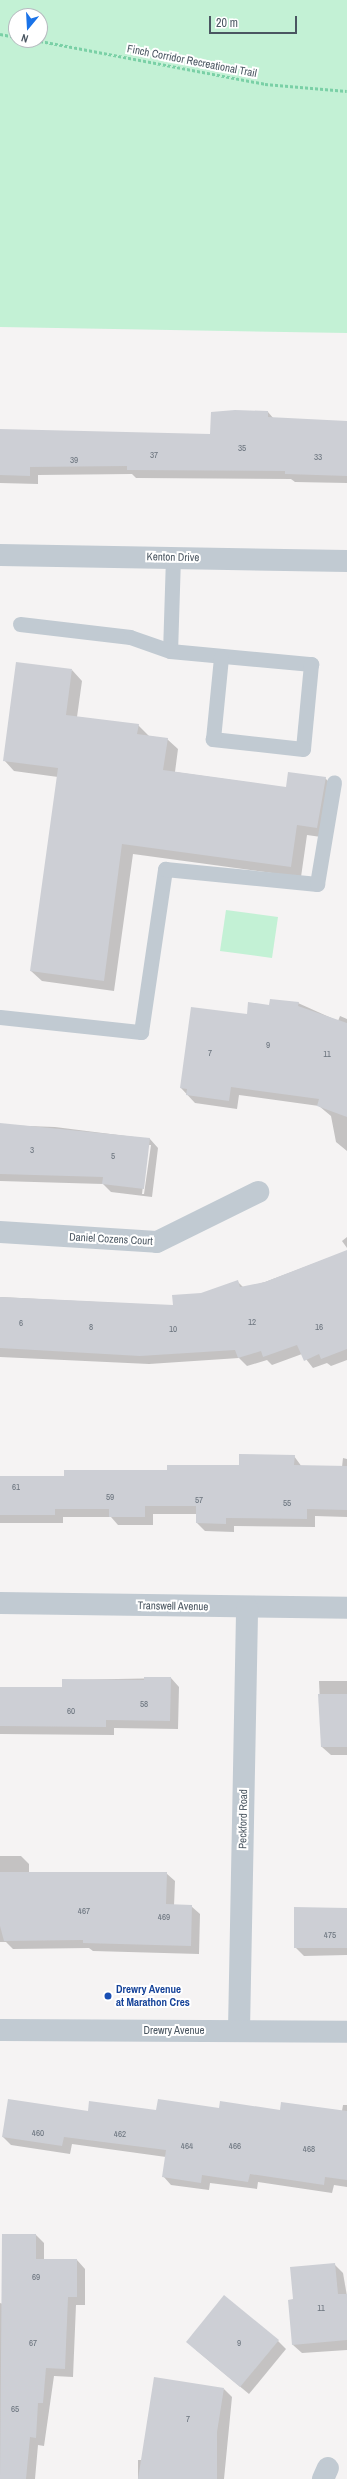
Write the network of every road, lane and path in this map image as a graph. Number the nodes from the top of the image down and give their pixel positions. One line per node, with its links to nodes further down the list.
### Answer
1 (48, 43): 2 (path, Finch Corridor Recreational Trail)
2 (347, 91)
3 (0, 555): 4 (street, Kenton Drive)
4 (173, 557): 5 (street, Kenton Drive); 7 (lane)
5 (347, 561)
6 (20, 624): 7 (lane)
7 (170, 651): 8 (lane)
8 (221, 657): 8 (lane)
9 (334, 782): 10 (lane)
10 (0, 1017)
11 (258, 1192): 12 (street, Daniel Cozens Court)
12 (0, 1232)
13 (0, 1603): 14 (street, Transwell Avenue)
14 (247, 1608): 15 (street, Transwell Avenue); 17 (street, Peckford Road)
15 (347, 1608)
16 (0, 2030): 17 (street, Drewry Avenue)
17 (239, 2030): 18 (street, Drewry Avenue)
18 (347, 2032)

